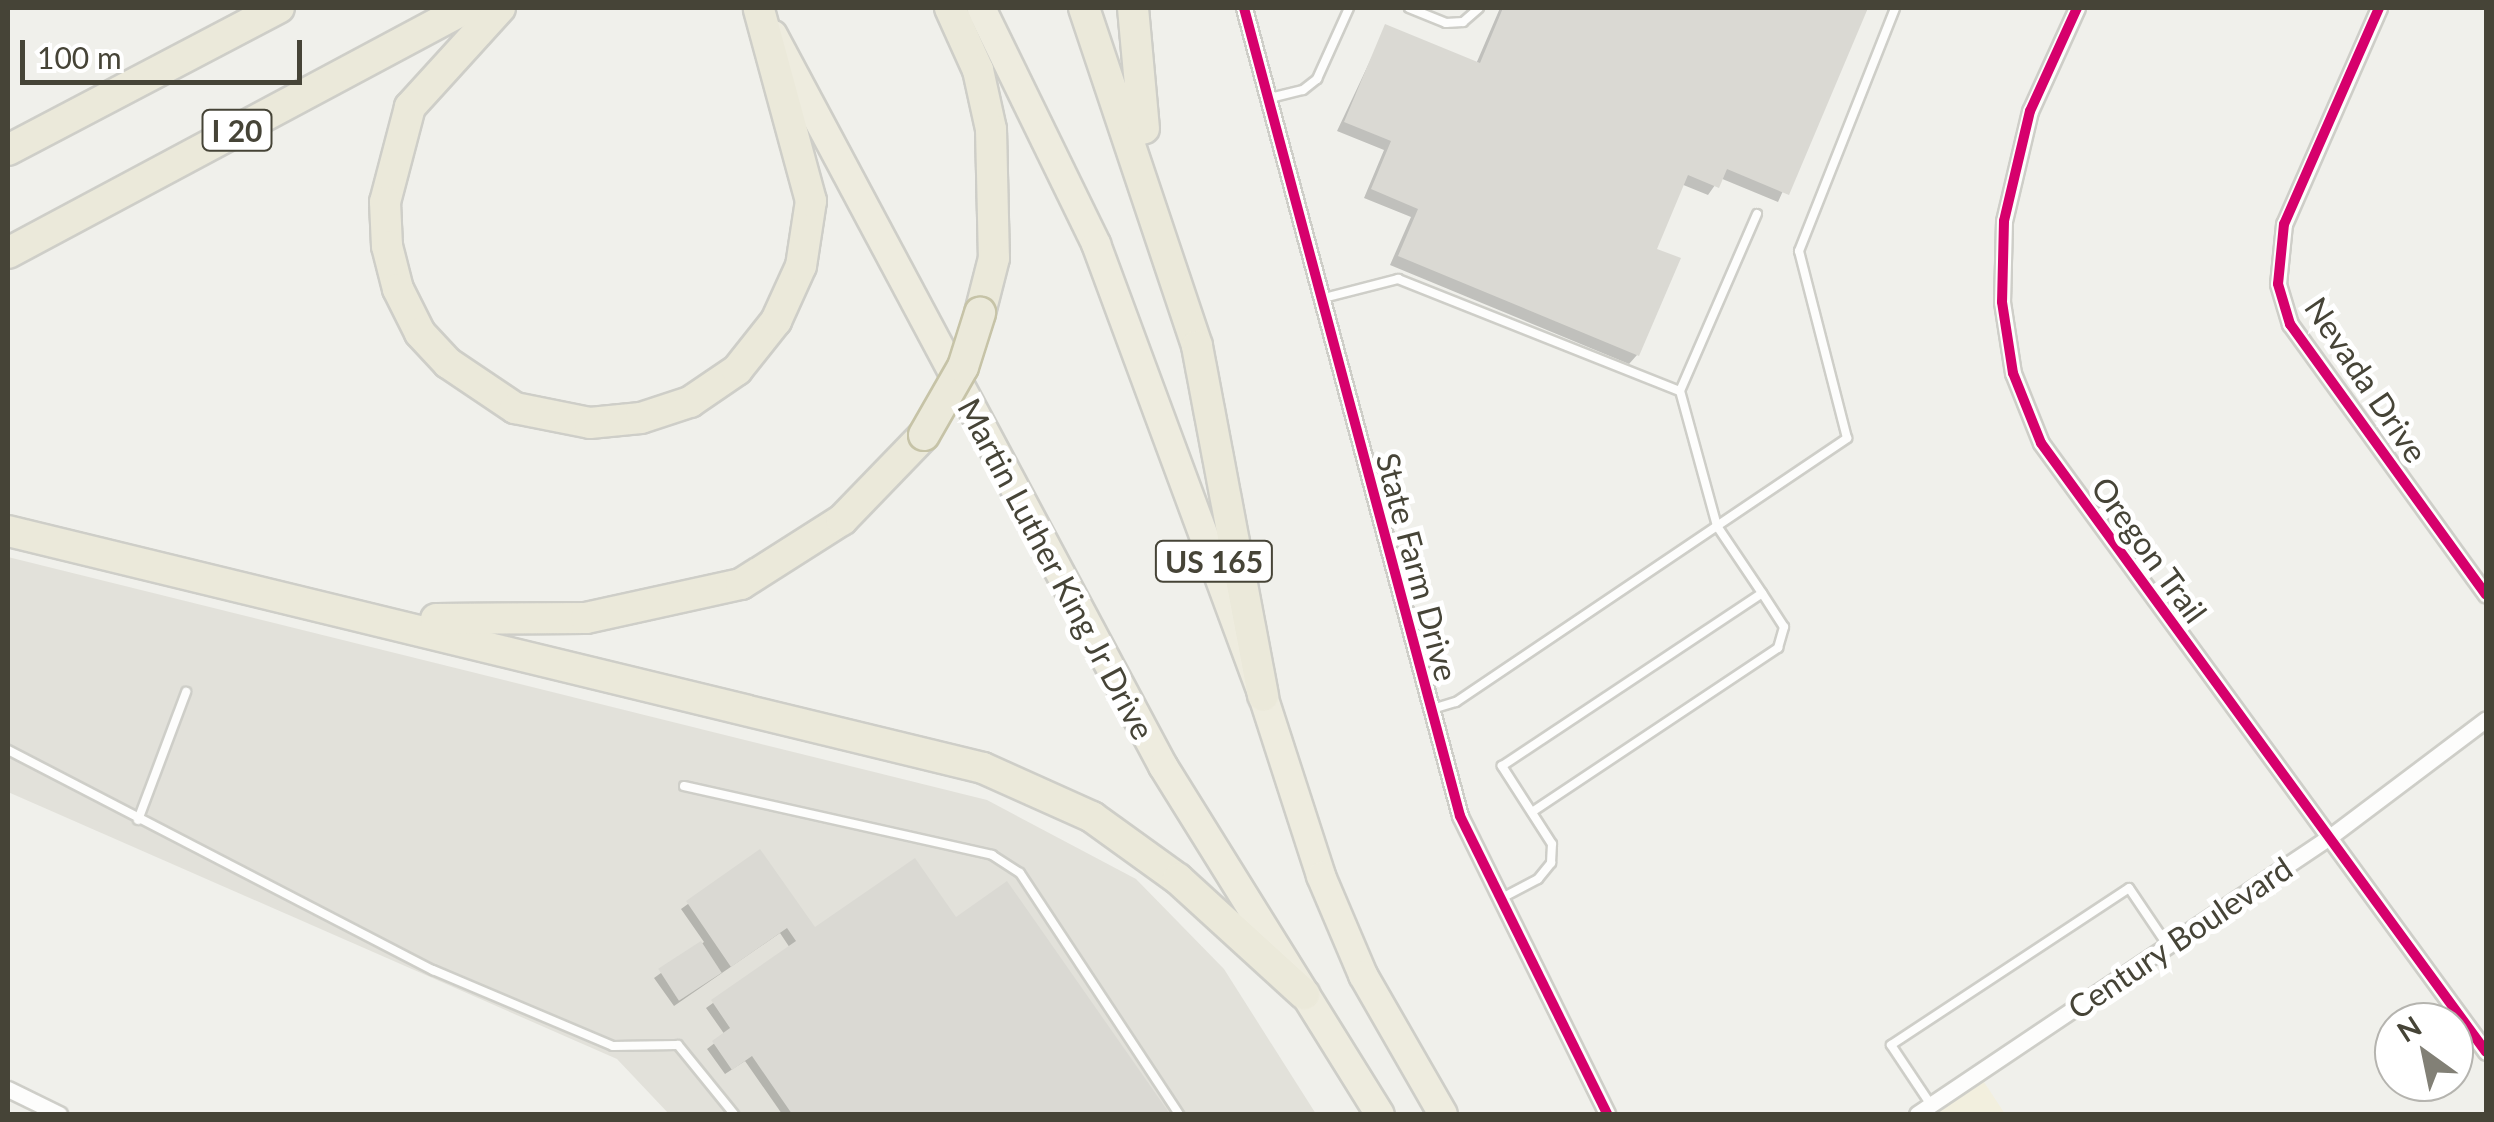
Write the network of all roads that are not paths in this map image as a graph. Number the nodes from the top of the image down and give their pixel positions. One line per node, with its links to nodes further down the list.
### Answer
1 (278, 8): 17 (highway)
2 (466, 8): 20 (highway, I 20)
3 (500, 8): 4 (highway)
4 (759, 8): 39 (highway, Martin Luther King Jr Drive)
5 (950, 8): 27 (highway, bridge)
6 (981, 8): 29 (highway, US 165)
7 (1084, 8): 19 (highway)
8 (1133, 8): 19 (highway)
9 (1244, 8): 16 (street, State Farm Drive)
10 (1349, 8): 16 (lane)
11 (1408, 8): 12 (lane)
12 (1478, 8)
13 (1895, 8): 23 (lane)
14 (2077, 8): 36 (street, Oregon Trail)
15 (2379, 8): 26 (street, Nevada Drive)
16 (1268, 98): 21 (street, State Farm Drive)
17 (8, 150)
18 (1757, 214): 22 (lane)
19 (1164, 236): 29 (highway)
20 (8, 253)
21 (1320, 299): 22 (lane); 30 (street, State Farm Drive)
22 (1680, 392): 23 (lane)
23 (1717, 526): 25 (lane); 30 (lane)
24 (8, 530): 27 (highway)
25 (1762, 593): 34 (lane); 34 (lane)
26 (2486, 595)
27 (368, 615): 39 (highway)
28 (186, 692): 35 (lane)
29 (1263, 696): 47 (highway, US 165)
30 (1429, 710): 37 (street, State Farm Drive)
31 (2486, 719): 36 (street, Century Boulevard)
32 (8, 750): 35 (lane)
33 (684, 786): 45 (lane)
34 (1532, 812): 37 (lane)
35 (138, 820): 44 (lane)
36 (2327, 839): 38 (street, Century Boulevard); 40 (street, Oregon Trail)
37 (1499, 899): 48 (street, State Farm Drive)
38 (2168, 946): 42 (street, Century Boulevard); 42 (lane)
39 (1304, 994): 46 (highway, Martin Luther King Jr Drive)
40 (2486, 1052)
41 (8, 1089): 43 (street)
42 (1924, 1110)
43 (59, 1114)
44 (734, 1114)
45 (1180, 1114)
46 (1380, 1114)
47 (1443, 1114)
48 (1607, 1114)

